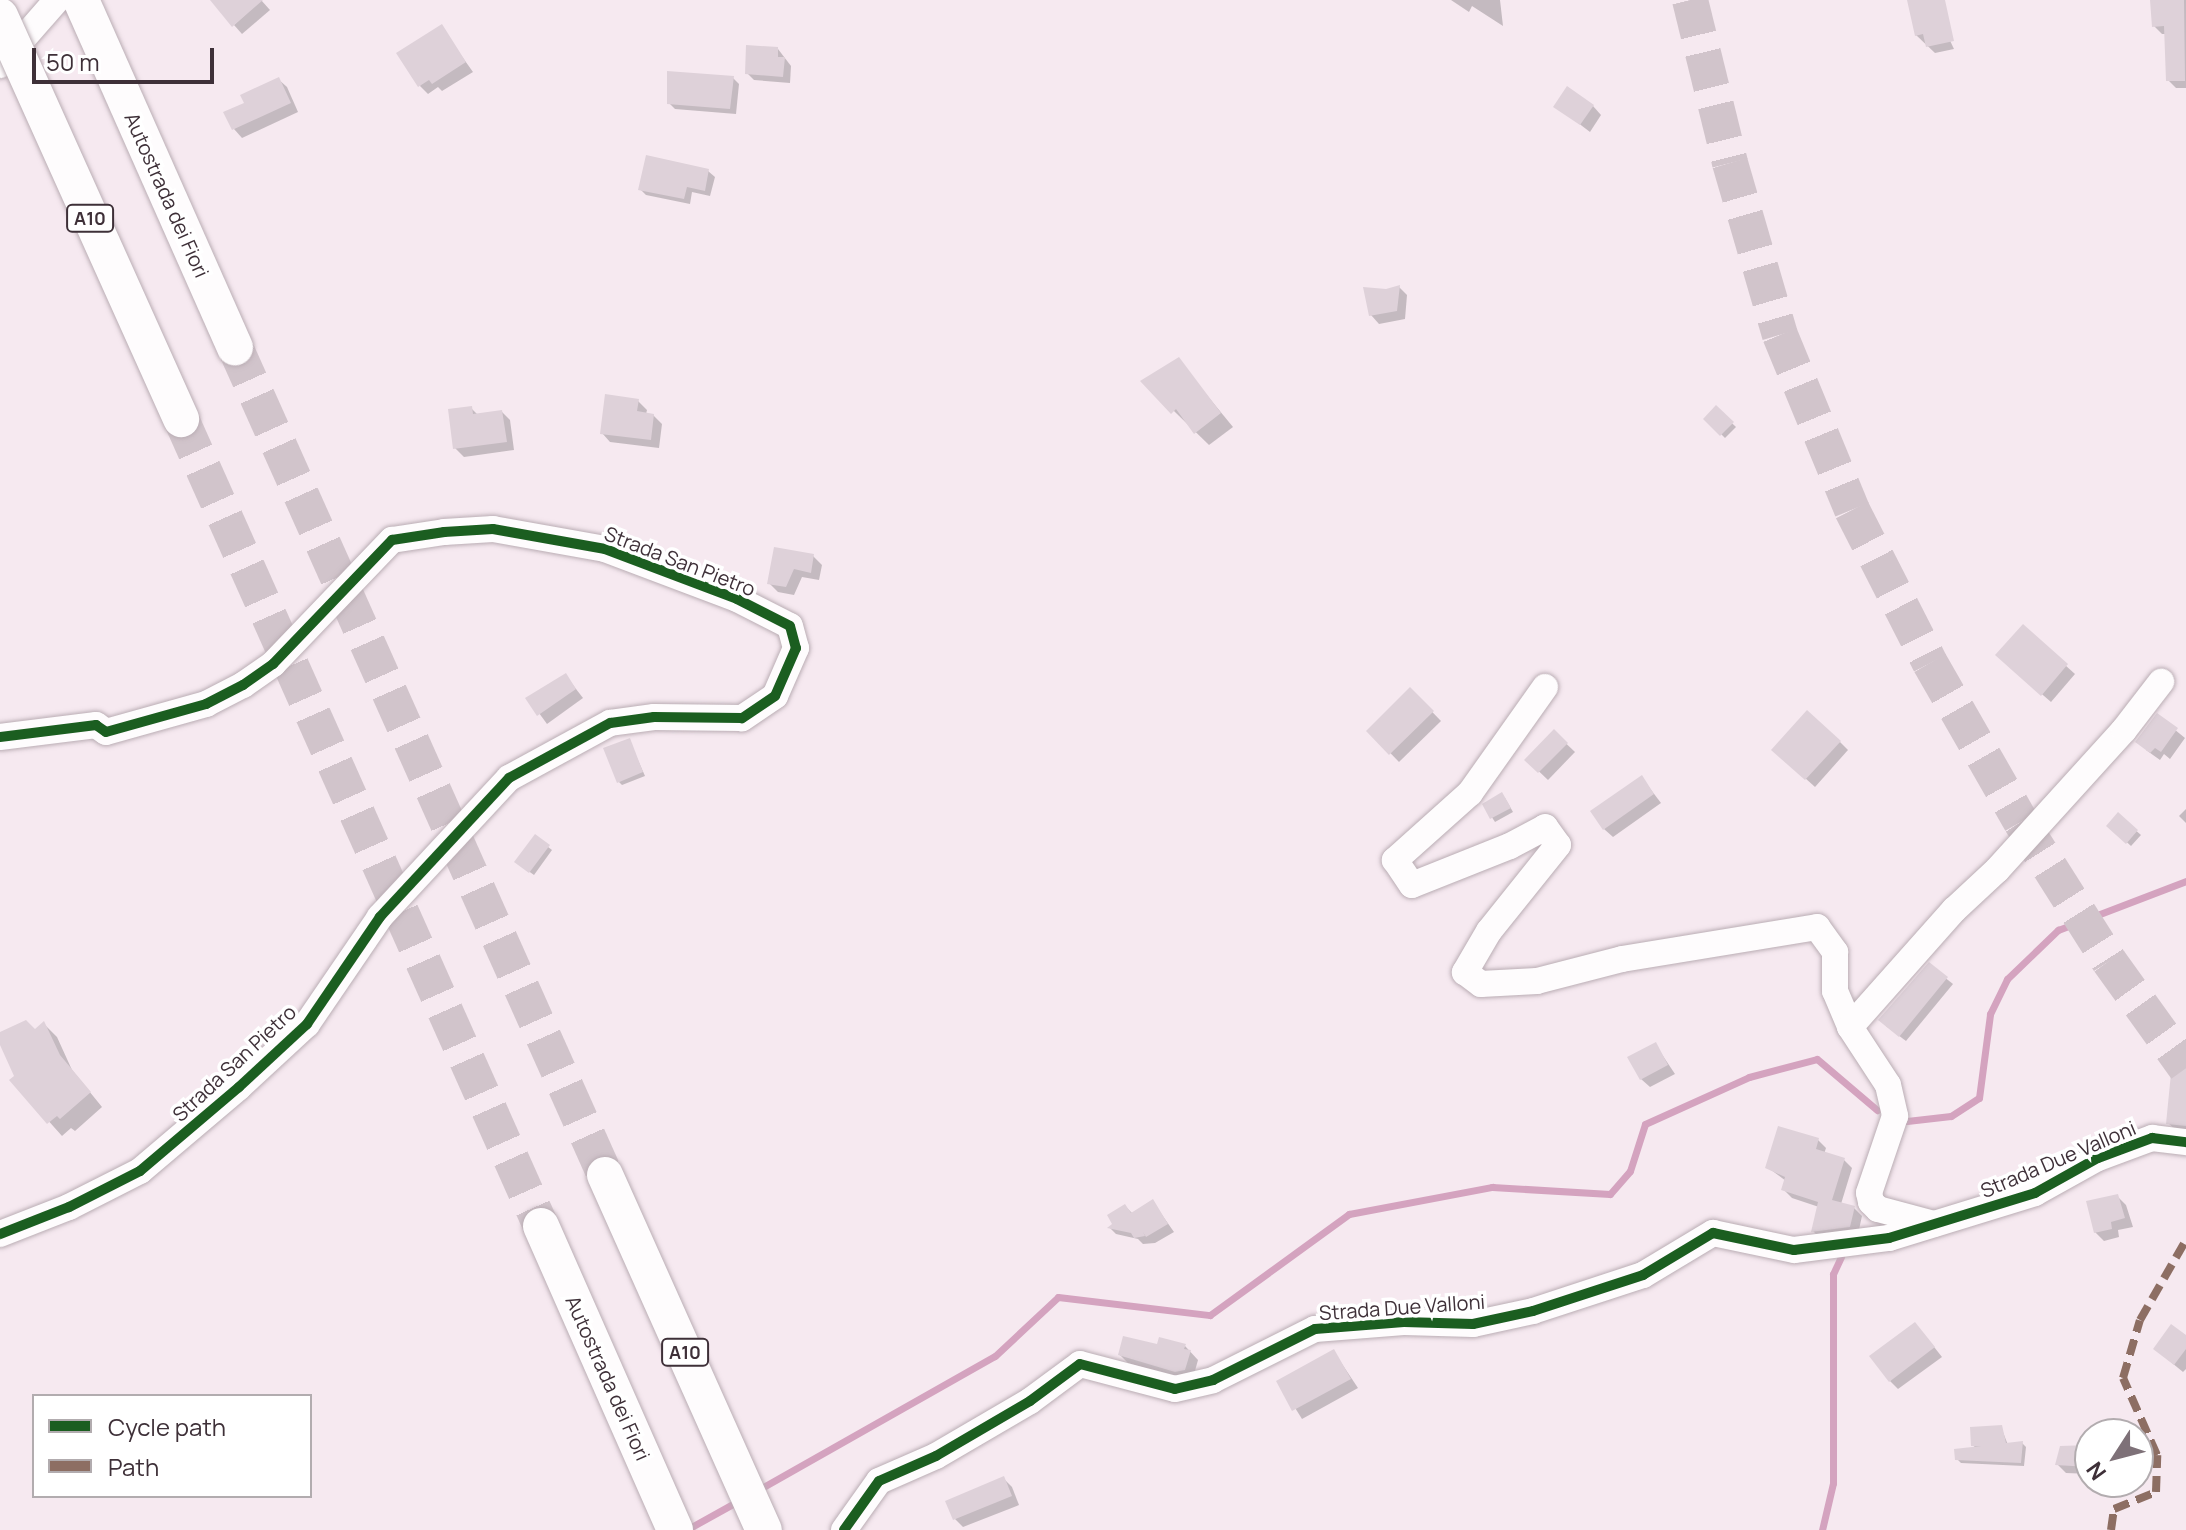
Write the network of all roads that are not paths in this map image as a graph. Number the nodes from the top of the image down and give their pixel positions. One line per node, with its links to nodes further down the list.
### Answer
1 (57, 0): 4 (street)
2 (81, 0): 5 (highway, Autostrada dei Fiori)
3 (0, 16): 6 (highway, A10, bridge)
4 (0, 65)
5 (235, 347)
6 (181, 419)
7 (2161, 682): 10 (street)
8 (1545, 687): 10 (street)
9 (0, 737): 15 (street, Strada San Pietro)
10 (1850, 1027): 13 (street)
11 (2186, 1142): 13 (street, Strada Due Valloni)
12 (605, 1175): 17 (highway, A10)
13 (1937, 1225): 18 (street, Strada Due Valloni)
14 (541, 1226): 16 (highway, Autostrada dei Fiori)
15 (0, 1234)
16 (675, 1530)
17 (764, 1530)
18 (844, 1530)

